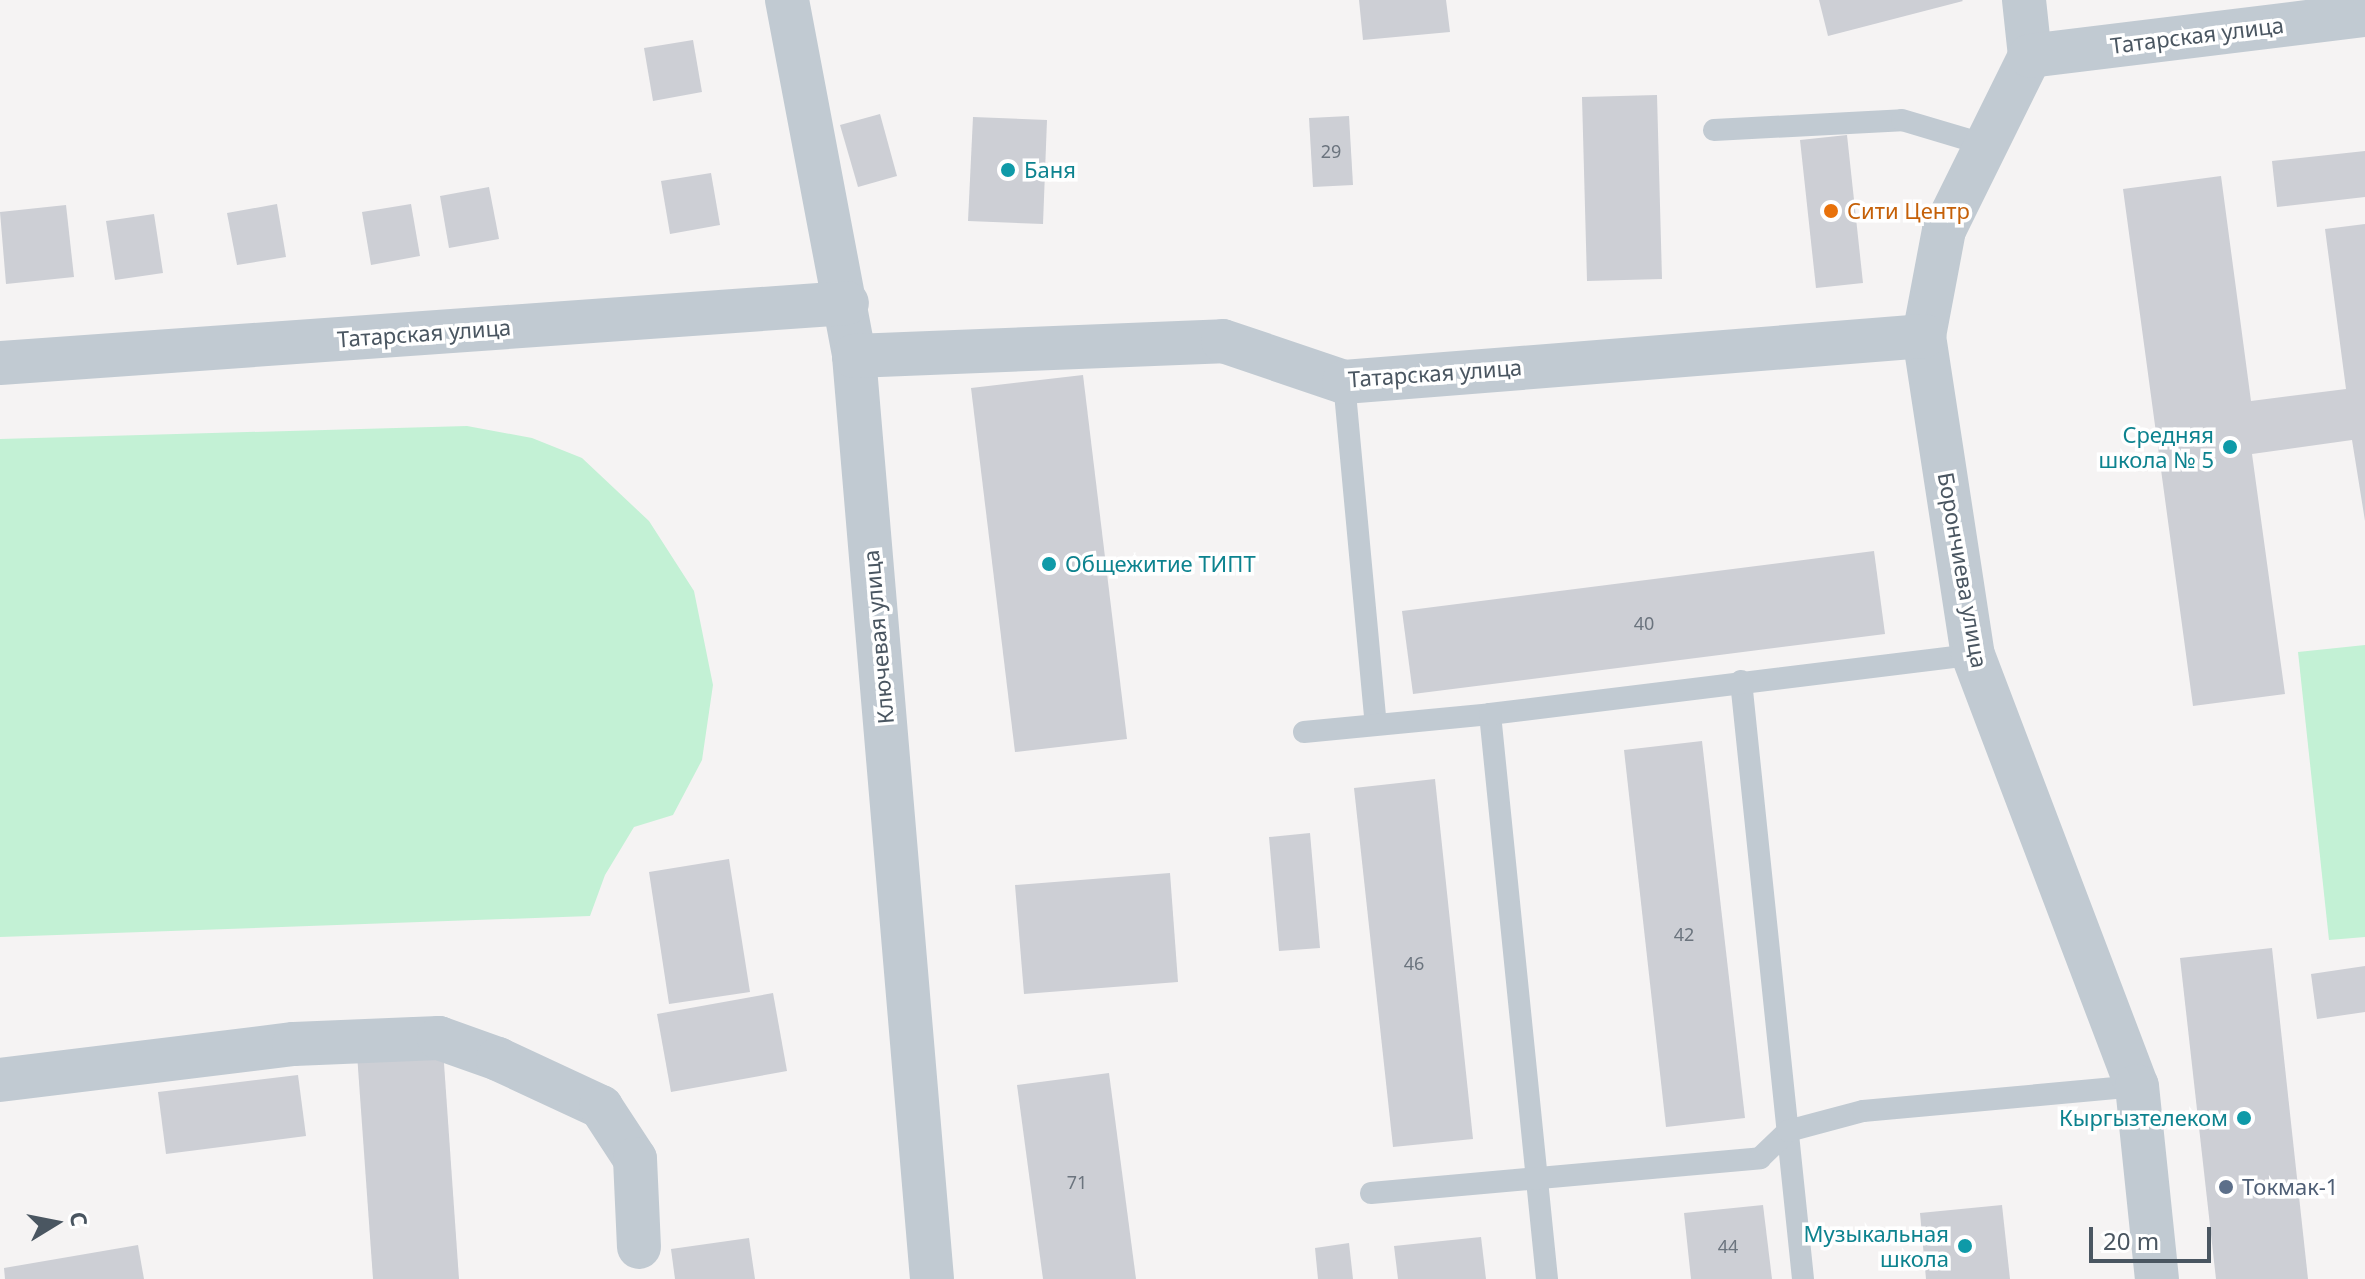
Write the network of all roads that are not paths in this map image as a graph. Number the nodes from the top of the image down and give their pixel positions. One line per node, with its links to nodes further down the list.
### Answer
1 (787, 0): 7 (street, Ключевая улица)
2 (2024, 0): 4 (street)
3 (2365, 15): 4 (street, Татарская улица)
4 (2030, 56): 6 (street, Борончиева улица)
5 (1714, 130): 6 (lane)
6 (1986, 145): 8 (street, Борончиева улица)
7 (847, 303): 9 (street, Ключевая улица); 10 (street, Татарская улица)
8 (1924, 336): 11 (street, Татарская улица); 12 (street, Борончиева улица)
9 (854, 356): 11 (street, Татарская улица); 23 (street, Ключевая улица)
10 (0, 363)
11 (1344, 382): 15 (lane)
12 (1973, 655): 13 (lane); 18 (street, Борончиева улица)
13 (1741, 681): 14 (lane); 19 (lane)
14 (1490, 714): 15 (lane); 20 (lane)
15 (1376, 725): 16 (lane)
16 (1304, 732)
17 (0, 1080): 22 (street)
18 (2137, 1086): 19 (lane); 26 (street, Борончиева улица)
19 (1788, 1131): 20 (lane); 25 (lane)
20 (1537, 1178): 21 (lane); 24 (lane)
21 (1371, 1193)
22 (639, 1247)
23 (932, 1279)
24 (1547, 1279)
25 (1803, 1279)
26 (2157, 1279)

